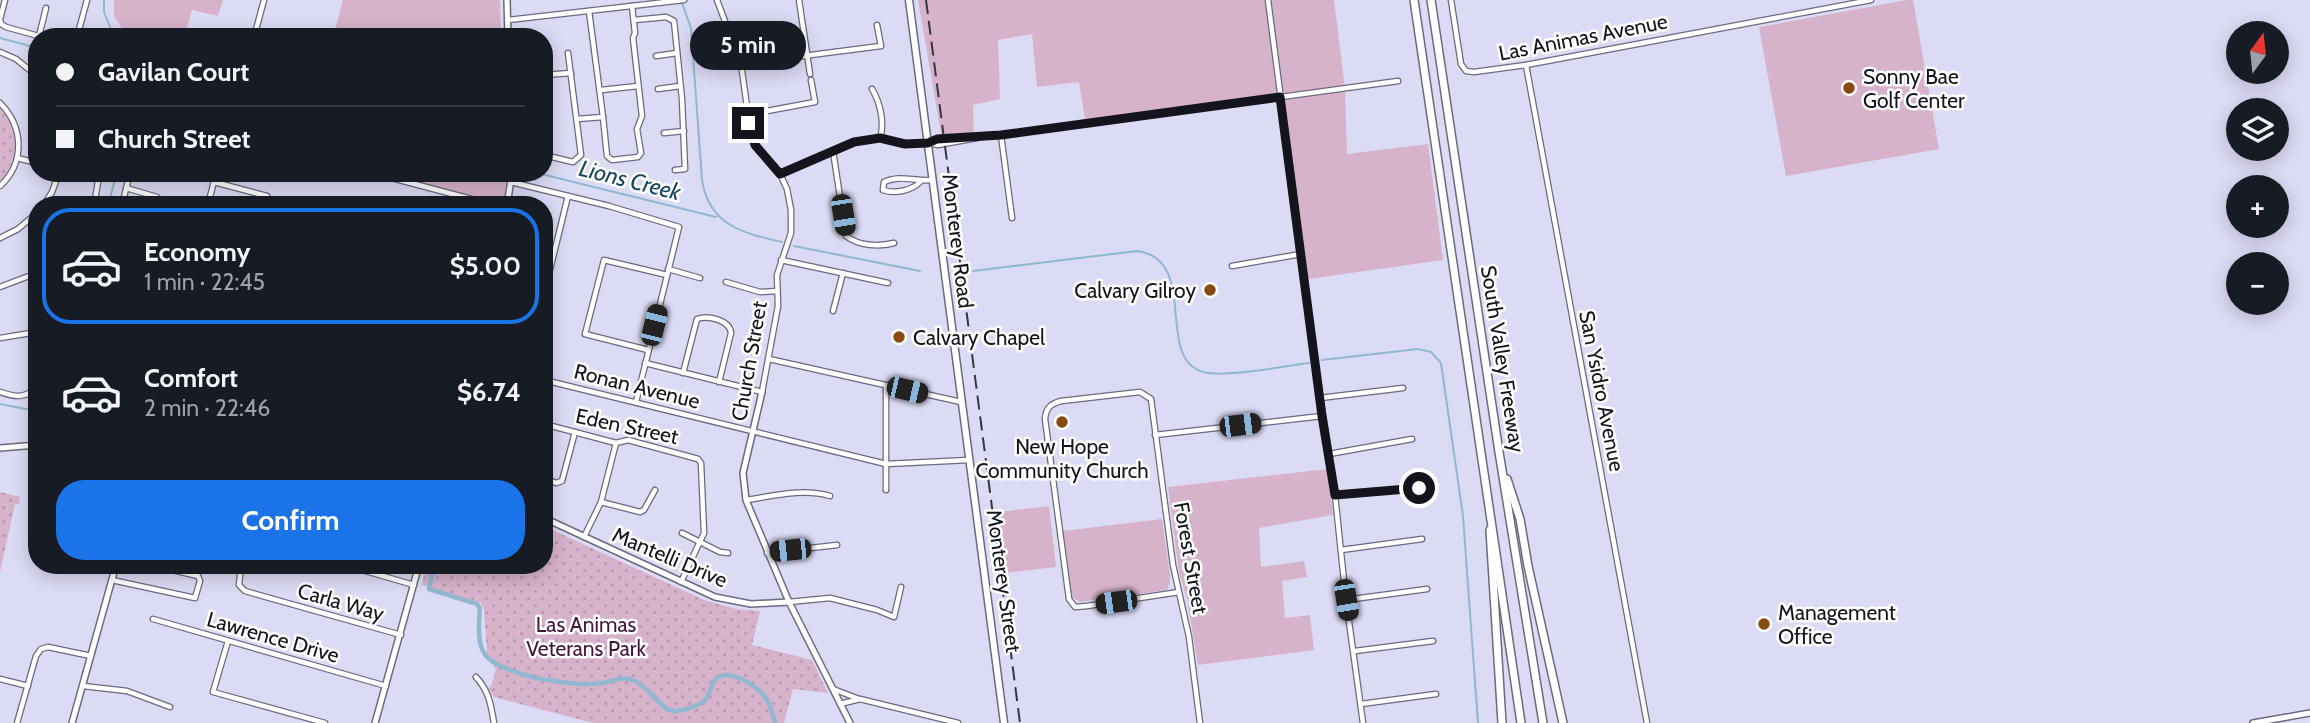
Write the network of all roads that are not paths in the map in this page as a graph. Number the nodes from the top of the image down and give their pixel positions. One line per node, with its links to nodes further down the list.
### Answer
1 (5, 0): 17 (street)
2 (87, 0): 22 (street)
3 (264, 0): 23 (street)
4 (507, 0): 18 (street)
5 (684, 0): 14 (street)
6 (717, 0): 31 (street, Church Street)
7 (799, 0): 30 (street)
8 (909, 0): 53 (main road, Monterey Road)
9 (1268, 0): 44 (street)
10 (1414, 0): 129 (highway, South Valley Freeway)
11 (1431, 0): 117 (highway, South Valley Freeway)
12 (1451, 0): 32 (street, Las Animas Avenue)
13 (1871, 0): 32 (street, Las Animas Avenue)
14 (632, 6): 16 (street); 19 (street)
15 (46, 8): 21 (street)
16 (589, 11): 18 (street); 43 (street)
17 (0, 19): 25 (street)
18 (508, 20): 24 (street)
19 (634, 20): 28 (street); 39 (street)
20 (877, 25): 30 (street)
21 (42, 28)
22 (79, 28)
23 (256, 28)
24 (508, 28)
25 (28, 33)
26 (0, 52): 33 (street)
27 (568, 52): 34 (street)
28 (677, 53): 29 (street); 40 (street)
29 (656, 56)
30 (807, 56): 31 (street); 36 (street)
31 (741, 64): 46 (street, Church Street)
32 (1526, 65): 184 (street, San Ysidro Avenue)
33 (28, 69)
34 (571, 73): 35 (street); 48 (street)
35 (553, 74)
36 (810, 74)
37 (811, 80): 46 (street)
38 (1398, 81): 44 (street)
39 (638, 86): 43 (street); 47 (street)
40 (680, 86): 41 (street); 49 (street)
41 (658, 89)
42 (872, 89): 52 (street)
43 (601, 90): 47 (street)
44 (1280, 97): 51 (street); 79 (street)
45 (0, 103): 56 (street)
46 (747, 112): 59 (street, Church Street)
47 (603, 117): 48 (street)
48 (577, 119): 55 (street)
49 (684, 131): 50 (street); 58 (street)
50 (664, 133)
51 (1001, 135): 53 (street); 75 (street)
52 (880, 138): 53 (street); 54 (street)
53 (928, 143): 60 (main road, Monterey Road)
54 (833, 151): 59 (street); 78 (street)
55 (553, 157)
56 (17, 158): 57 (street); 66 (street)
57 (28, 161)
58 (675, 170)
59 (780, 174): 81 (street, Church Street)
60 (932, 180): 61 (street); 107 (main road, Monterey Road)
61 (921, 181): 61 (street)
62 (128, 182): 67 (street)
63 (214, 182): 70 (street); 71 (street)
64 (407, 182): 72 (street)
65 (511, 182): 73 (street); 74 (street)
66 (0, 186)
67 (126, 188): 68 (street); 69 (street)
68 (124, 196)
69 (154, 196)
70 (210, 196)
71 (267, 196)
72 (460, 196)
73 (509, 196)
74 (568, 196): 80 (street); 83 (street)
75 (1012, 218)
76 (28, 221): 77 (street)
77 (0, 238)
78 (894, 243)
79 (1301, 254): 82 (street); 105 (street)
80 (553, 258)
81 (781, 260): 84 (street); 90 (street, Church Street)
82 (1232, 266)
83 (667, 272): 86 (street); 94 (street); 94 (street)
84 (843, 273): 88 (street); 91 (street)
85 (28, 277): 89 (street)
86 (700, 278)
87 (726, 282): 90 (street)
88 (888, 283)
89 (0, 287)
90 (777, 291): 95 (street, Church Street)
91 (833, 311)
92 (28, 333): 93 (street)
93 (0, 338)
94 (648, 350): 96 (street)
95 (769, 359): 100 (street); 103 (street, Church Street)
96 (645, 363): 97 (street); 106 (street)
97 (683, 373): 99 (street); 99 (street)
98 (553, 382): 106 (street, Ronan Avenue)
99 (719, 382): 103 (street)
100 (886, 386): 107 (street); 120 (street)
101 (1403, 388): 105 (street)
102 (0, 392): 104 (street)
103 (762, 392): 111 (street, Church Street)
104 (28, 394)
105 (1320, 398): 108 (street)
106 (636, 402): 111 (street, Ronan Avenue)
107 (961, 402): 119 (main road, Monterey Street)
108 (1322, 416): 112 (street); 118 (street)
109 (553, 426): 110 (street, Eden Street)
110 (575, 432): 114 (street, Eden Street); 121 (street)
111 (753, 432): 120 (street, Ronan Avenue); 127 (street, Church Street)
112 (1155, 435): 149 (street, Forest Street); 149 (street, Forest Street)
113 (1412, 439): 118 (street)
114 (616, 443): 128 (street); 134 (street, Eden Street)
115 (28, 446): 116 (street)
116 (0, 448)
117 (1499, 452): 182 (highway, South Valley Freeway); 183 (highway)
118 (1329, 454): 125 (street)
119 (969, 460): 120 (street, Ronan Avenue); 177 (main road, Monterey Street)
120 (886, 464): 124 (street)
121 (553, 482)
122 (1419, 488): 125 (street)
123 (655, 490): 128 (street)
124 (886, 491)
125 (1335, 495): 136 (street)
126 (830, 496): 127 (street)
127 (746, 500): 138 (street, Church Street)
128 (601, 502): 132 (street)
129 (1491, 519): 180 (highway); 181 (highway, South Valley Freeway)
130 (553, 522): 132 (street, Mantelli Drive)
131 (682, 533): 134 (street)
132 (584, 537): 145 (street, Mantelli Drive)
133 (1422, 539): 136 (street)
134 (701, 542): 137 (street); 145 (street)
135 (837, 545): 138 (street)
136 (1341, 550): 150 (street)
137 (728, 553)
138 (766, 553): 151 (street, Church Street)
139 (114, 574): 144 (street)
140 (189, 574): 144 (street)
141 (240, 574): 153 (street, Carla Way)
142 (376, 574): 146 (street)
143 (417, 574): 146 (street)
144 (112, 580): 157 (street)
145 (681, 582): 151 (street, Mantelli Drive)
146 (414, 585): 153 (street)
147 (901, 587): 151 (street)
148 (1427, 589): 150 (street)
149 (1179, 592): 178 (street, Forest Street)
150 (1346, 600): 156 (street)
151 (789, 602): 163 (street, Church Street)
152 (153, 619): 154 (street, Lawrence Drive)
153 (401, 635): 162 (street)
154 (228, 640): 162 (street, Lawrence Drive); 172 (street)
155 (1433, 641): 156 (street)
156 (1354, 651): 167 (street)
157 (91, 656): 160 (street); 161 (street)
158 (476, 677): 174 (street)
159 (0, 679): 160 (street)
160 (28, 686): 170 (street)
161 (83, 686): 168 (street); 171 (street)
162 (386, 686): 173 (street)
163 (833, 689): 165 (street); 166 (street, Church Street)
164 (1436, 694): 167 (street)
165 (860, 699): 166 (street); 176 (street)
166 (840, 704): 175 (street, Church Street)
167 (1361, 704): 179 (street)
168 (170, 708)
169 (2310, 713): 185 (street)
170 (17, 723)
171 (72, 723)
172 (325, 723)
173 (375, 723)
174 (494, 723)
175 (850, 723)
176 (958, 723)
177 (1004, 723)
178 (1200, 723)
179 (1363, 723)
180 (1502, 723)
181 (1521, 723)
182 (1543, 723)
183 (1563, 723)
184 (1647, 723)
185 (2253, 723)

